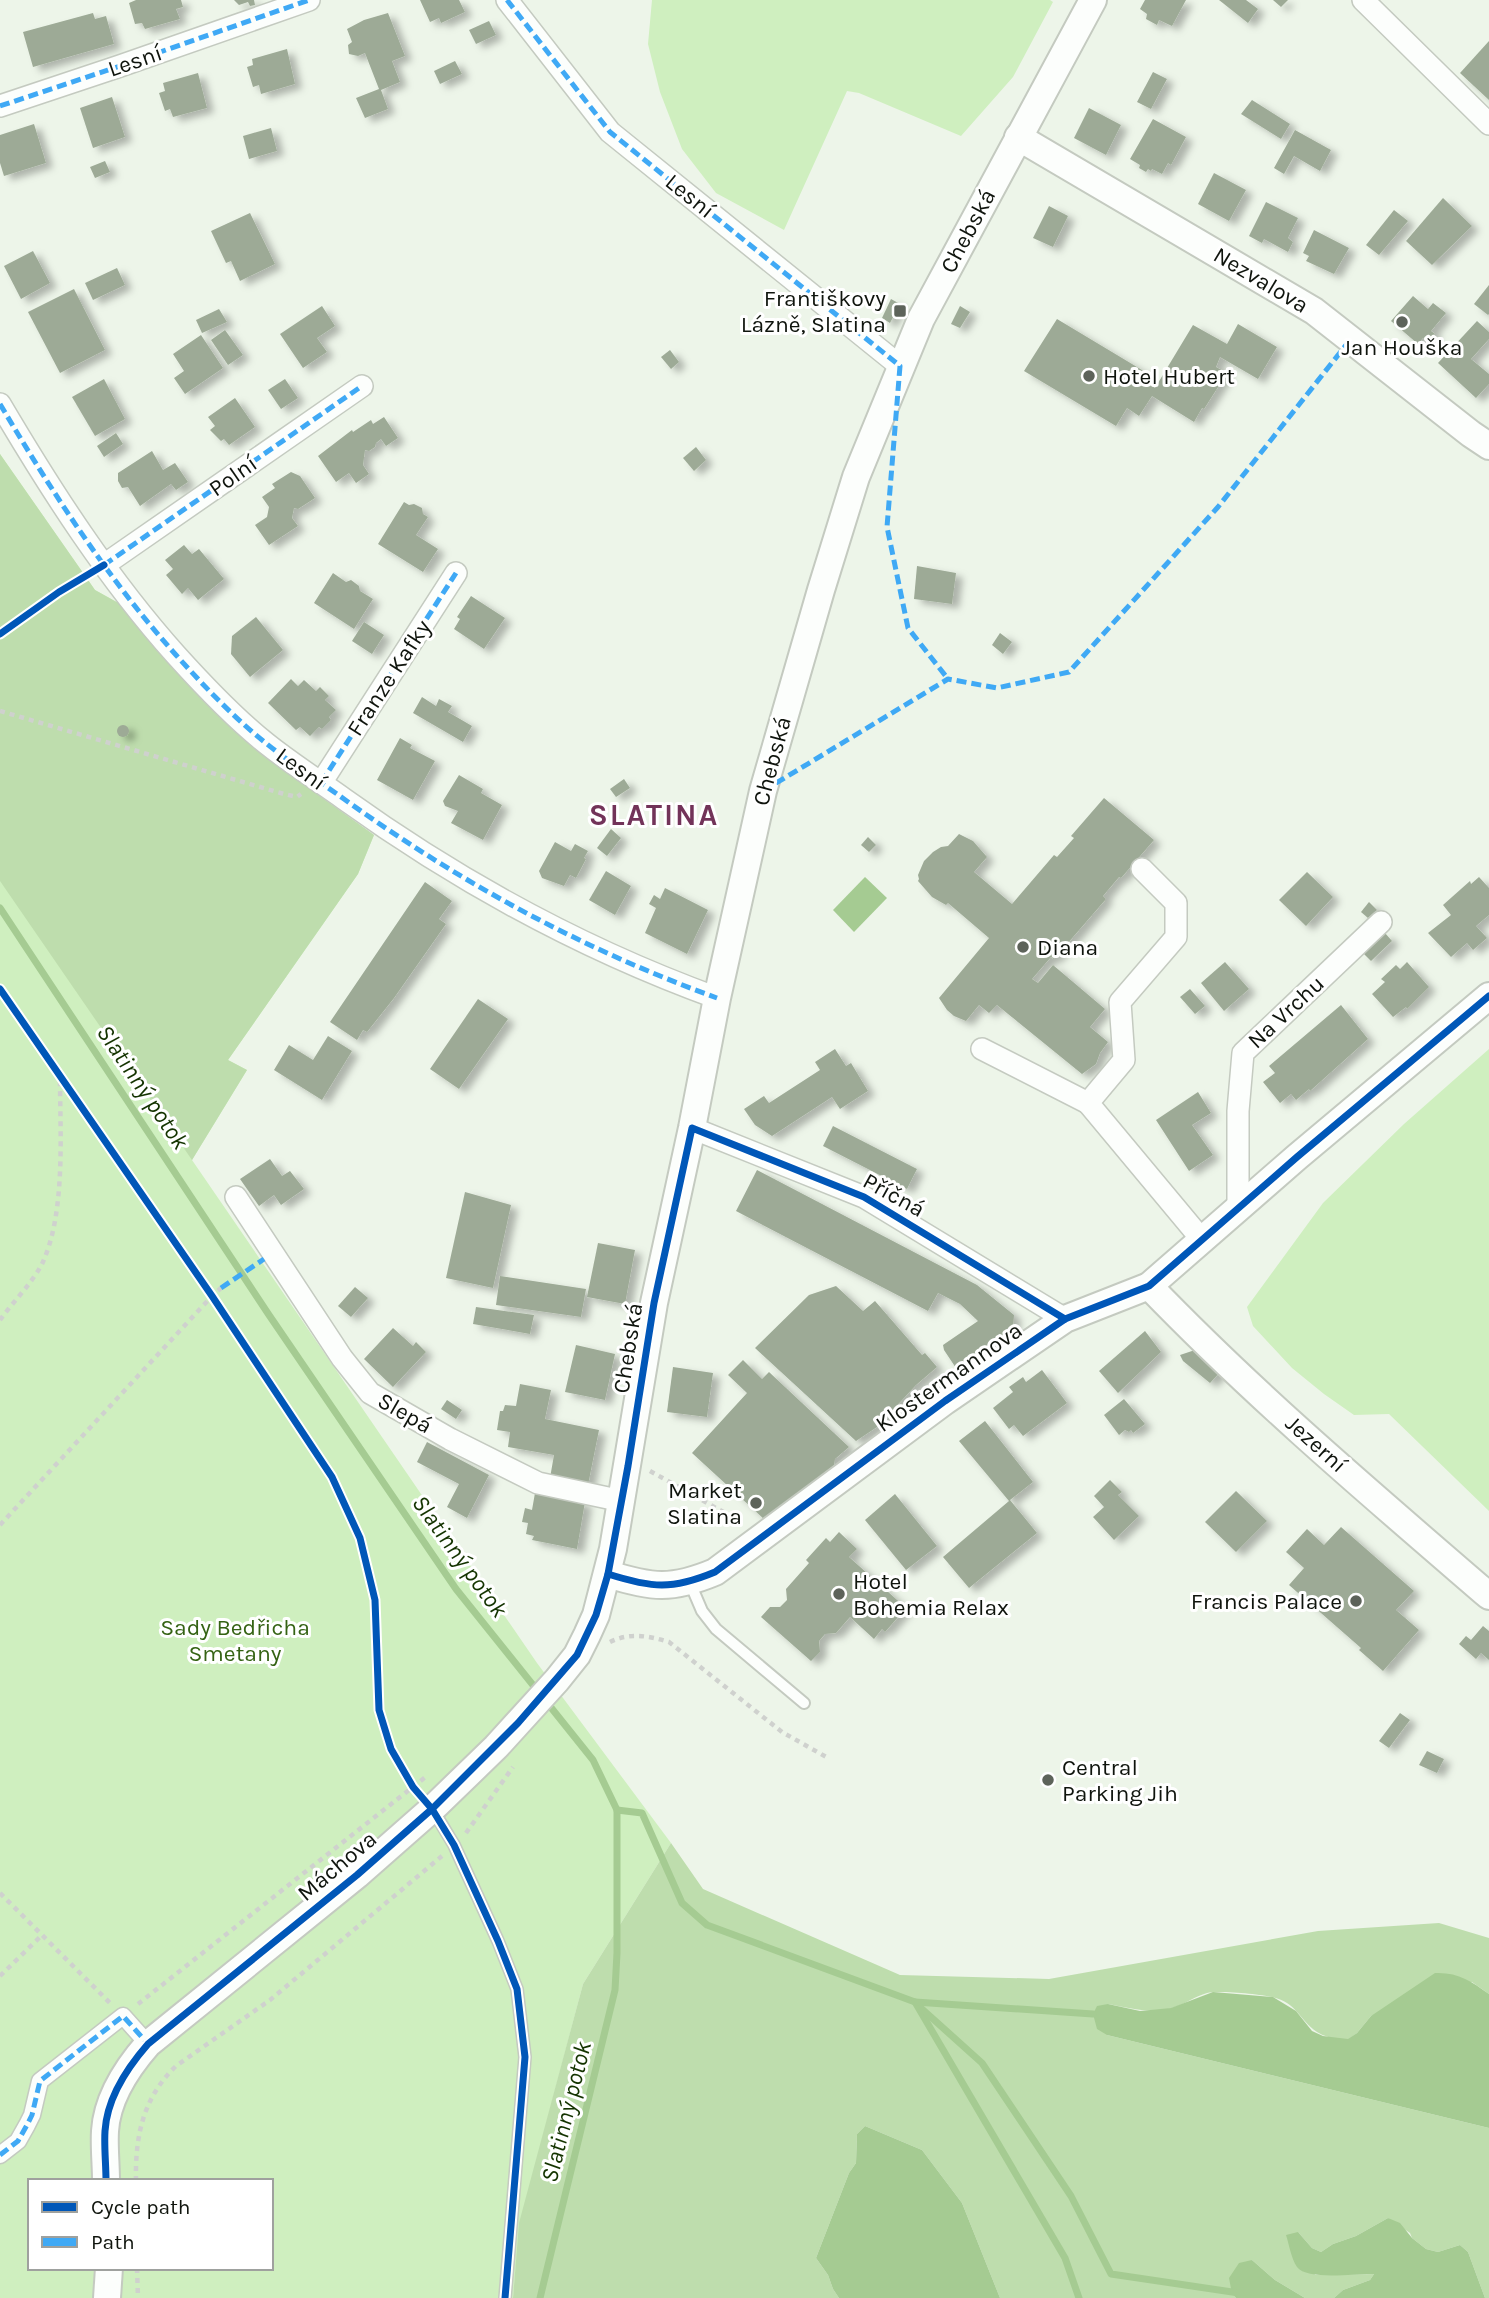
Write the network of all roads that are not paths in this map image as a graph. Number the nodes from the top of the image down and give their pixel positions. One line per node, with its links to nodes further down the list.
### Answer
1 (309, 0): 5 (street, Lesní)
2 (507, 0): 8 (street, Lesní)
3 (1093, 0): 7 (street, Chebská)
4 (1363, 0): 6 (street)
5 (0, 106)
6 (1489, 124)
7 (1018, 138): 8 (street, Chebská); 11 (street, Nezvalova)
8 (900, 366): 18 (street, Chebská)
9 (362, 386): 12 (street, Polní)
10 (0, 404): 12 (street, Lesní)
11 (1489, 446)
12 (104, 565): 14 (street, Lesní)
13 (456, 573): 14 (street, Franze Kafky)
14 (321, 783): 18 (street, Lesní)
15 (1142, 869): 20 (street)
16 (1381, 922): 23 (street, Na Vrchu)
17 (1489, 996): 23 (street, Klostermannova)
18 (717, 999): 21 (street, Chebská)
19 (982, 1049): 20 (street)
20 (1088, 1103): 24 (street)
21 (692, 1128): 26 (street, Příčná); 27 (street, Chebská)
22 (236, 1197): 27 (street, Slepá)
23 (1238, 1209): 24 (street, Klostermannova)
24 (1203, 1241): 25 (street, Klostermannova)
25 (1149, 1286): 26 (street, Klostermannova); 30 (street, Jezerní)
26 (1065, 1319): 29 (street, Klostermannova)
27 (622, 1501): 28 (street, Chebská)
28 (608, 1574): 29 (street, Klostermannova); 32 (street, Máchova)
29 (690, 1583): 31 (lane)
30 (1489, 1596)
31 (804, 1703)
32 (432, 1809): 33 (street, Máchova); 38 (lane)
33 (148, 2044): 34 (street); 35 (street, Máchova)
34 (0, 2155)
35 (106, 2179)
36 (109, 2270): 37 (street)
37 (107, 2298)
38 (506, 2298)

